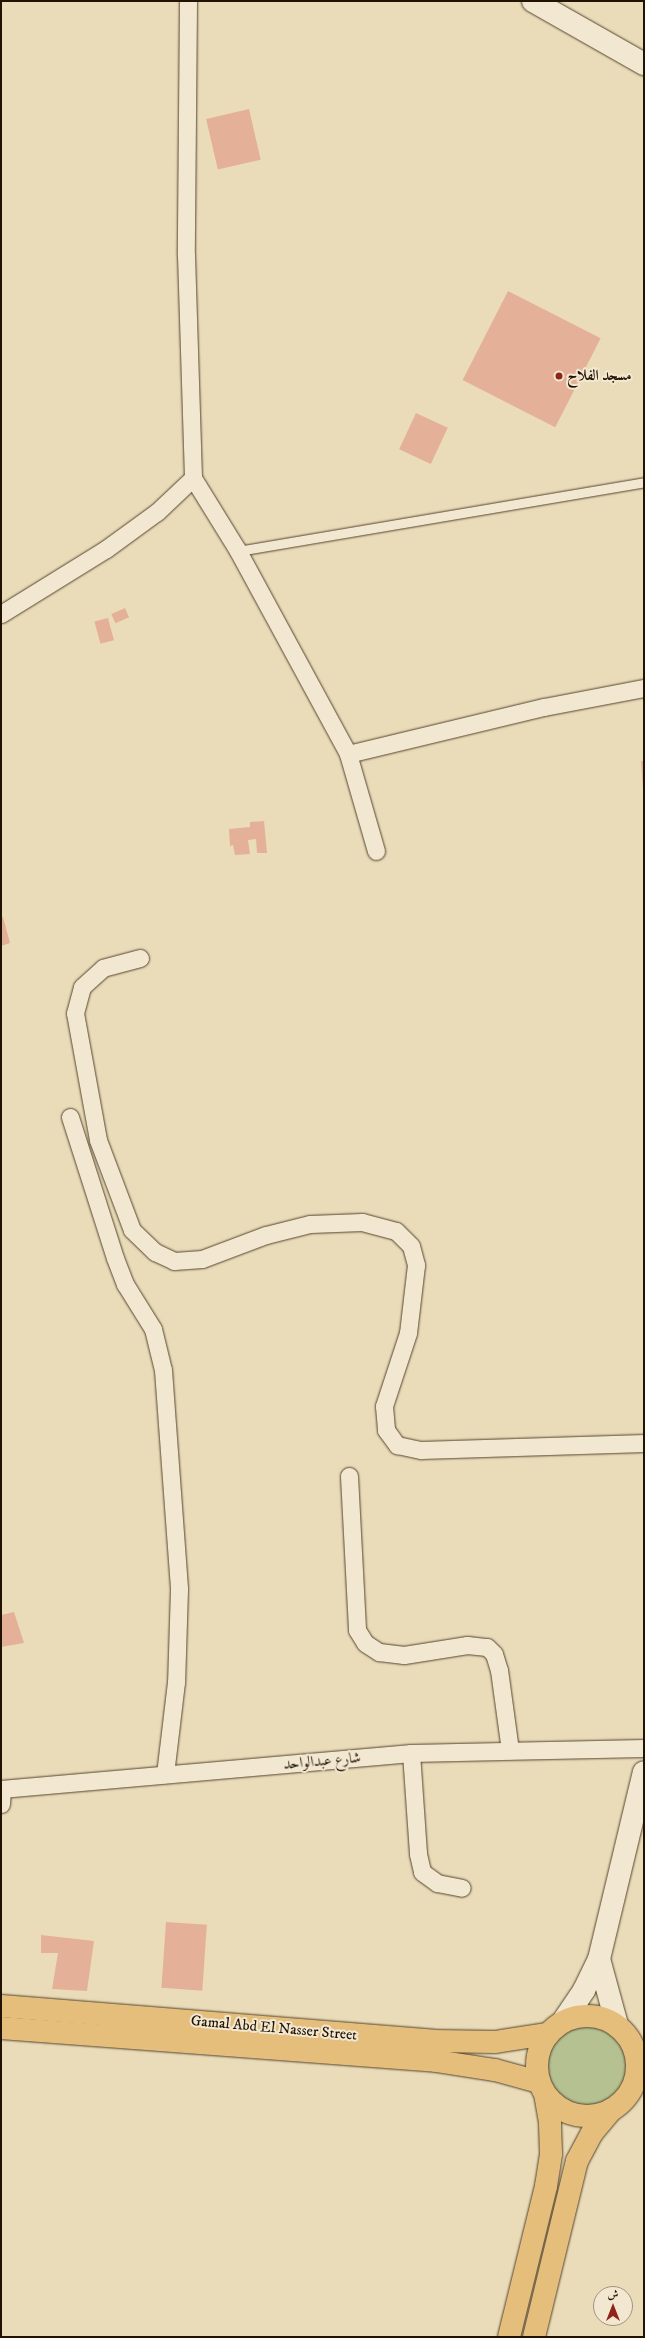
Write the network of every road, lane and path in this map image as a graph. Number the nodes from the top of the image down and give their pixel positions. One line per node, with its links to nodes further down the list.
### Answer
1 (188, 1): 4 (street)
2 (533, 1): 3 (street)
3 (641, 64)
4 (193, 478): 6 (street); 7 (street)
5 (644, 482): 6 (lane)
6 (238, 551): 9 (street)
7 (1, 614)
8 (644, 688): 9 (street)
9 (348, 754): 10 (street)
10 (376, 851)
11 (140, 958): 13 (street)
12 (70, 1117): 19 (street)
13 (644, 1443)
14 (349, 1476): 16 (street)
15 (644, 1748): 16 (street, شارع عبدالواحد)
16 (510, 1750): 17 (street, شارع عبدالواحد)
17 (411, 1753): 19 (street, شارع عبدالواحد); 21 (street)
18 (644, 1772): 22 (street)
19 (165, 1774): 20 (street, شارع عبدالواحد)
20 (1, 1794)
21 (462, 1888)
22 (599, 1959): 24 (street); 25 (street)
23 (1, 2006): 27 (main road, Gamal Abd El Nasser Street)
24 (564, 2020): 25 (main road); 27 (main road)
25 (617, 2024): 28 (main road)
26 (1, 2028): 29 (main road, Gamal Abd El Nasser Street)
27 (547, 2034): 29 (main road)
28 (638, 2045): 30 (main road)
29 (542, 2088): 31 (main road); 32 (main road)
30 (636, 2094): 31 (main road)
31 (611, 2110): 33 (main road)
32 (508, 2337)
33 (534, 2337)

